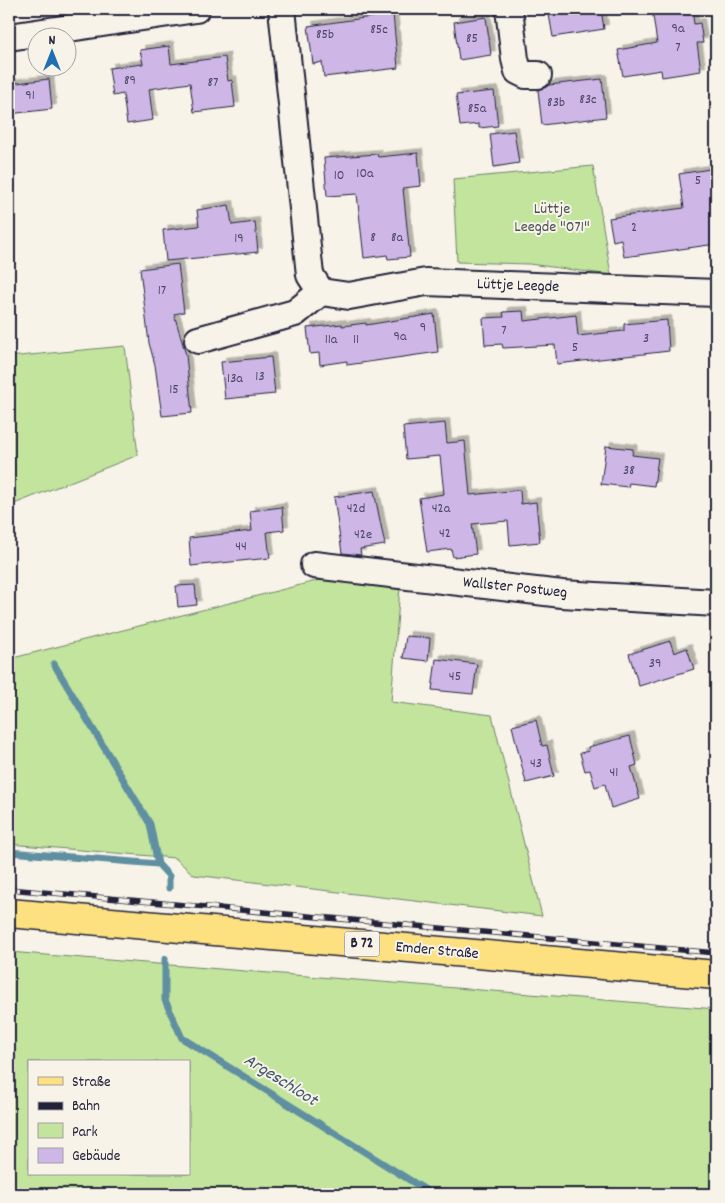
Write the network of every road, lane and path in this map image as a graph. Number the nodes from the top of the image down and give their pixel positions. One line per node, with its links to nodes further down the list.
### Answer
1 (196, 9): 4 (street)
2 (282, 9): 7 (street)
3 (509, 9): 6 (street)
4 (169, 11): 5 (street)
5 (9, 37)
6 (538, 75)
7 (321, 292): 8 (street, Lüttje Leegde); 9 (street)
8 (716, 293)
9 (198, 340)
10 (314, 565): 11 (street, Wallster Postweg)
11 (716, 603)
12 (9, 913): 13 (main road, Emder Straße / B 72)
13 (716, 976)

